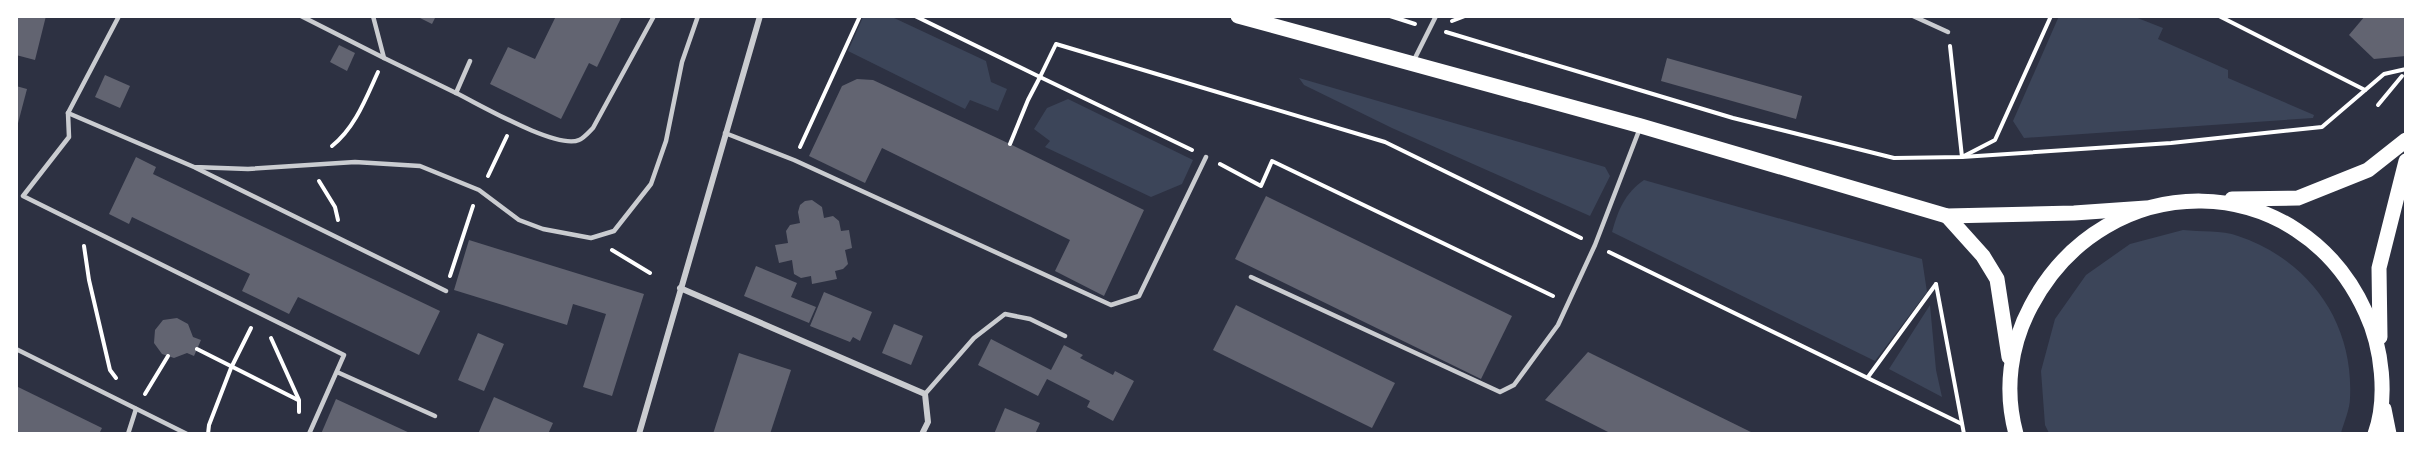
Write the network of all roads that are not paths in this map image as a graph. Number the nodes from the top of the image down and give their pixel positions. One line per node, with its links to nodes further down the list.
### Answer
1 (119, 16): 15 (lane)
2 (302, 16): 11 (lane)
3 (373, 16): 11 (lane)
4 (654, 16): 14 (lane)
5 (698, 16): 21 (lane)
6 (760, 16): 17 (street)
7 (1238, 16): 13 (main road)
8 (1436, 16): 13 (lane)
9 (1913, 16): 10 (lane)
10 (1948, 32)
11 (384, 58): 14 (lane)
12 (470, 62): 14 (lane)
13 (1412, 64): 16 (main road)
14 (456, 93)
15 (68, 113): 21 (lane); 31 (lane)
16 (1641, 126): 24 (main road); 25 (lane)
17 (725, 133): 19 (lane); 26 (street)
18 (2406, 140): 22 (main road)
19 (1206, 157)
20 (2406, 161): 32 (main road)
21 (194, 167): 27 (lane)
22 (2178, 200): 23 (main road); 32 (main road)
23 (2146, 208): 24 (main road); 30 (main road)
24 (1947, 216): 30 (main road)
25 (1251, 277)
26 (680, 288): 33 (street); 40 (street)
27 (446, 291)
28 (1065, 336): 33 (lane)
29 (16, 349): 35 (lane)
30 (2010, 363): 42 (main road)
31 (337, 372): 36 (lane); 39 (lane)
32 (2381, 376): 34 (main road)
33 (925, 393): 41 (street)
34 (2381, 398): 43 (main road); 44 (main road)
35 (136, 409): 37 (lane); 38 (lane)
36 (435, 416)
37 (128, 434)
38 (187, 434)
39 (309, 434)
40 (639, 434)
41 (922, 434)
42 (2016, 434)
43 (2375, 434)
44 (2389, 434)

